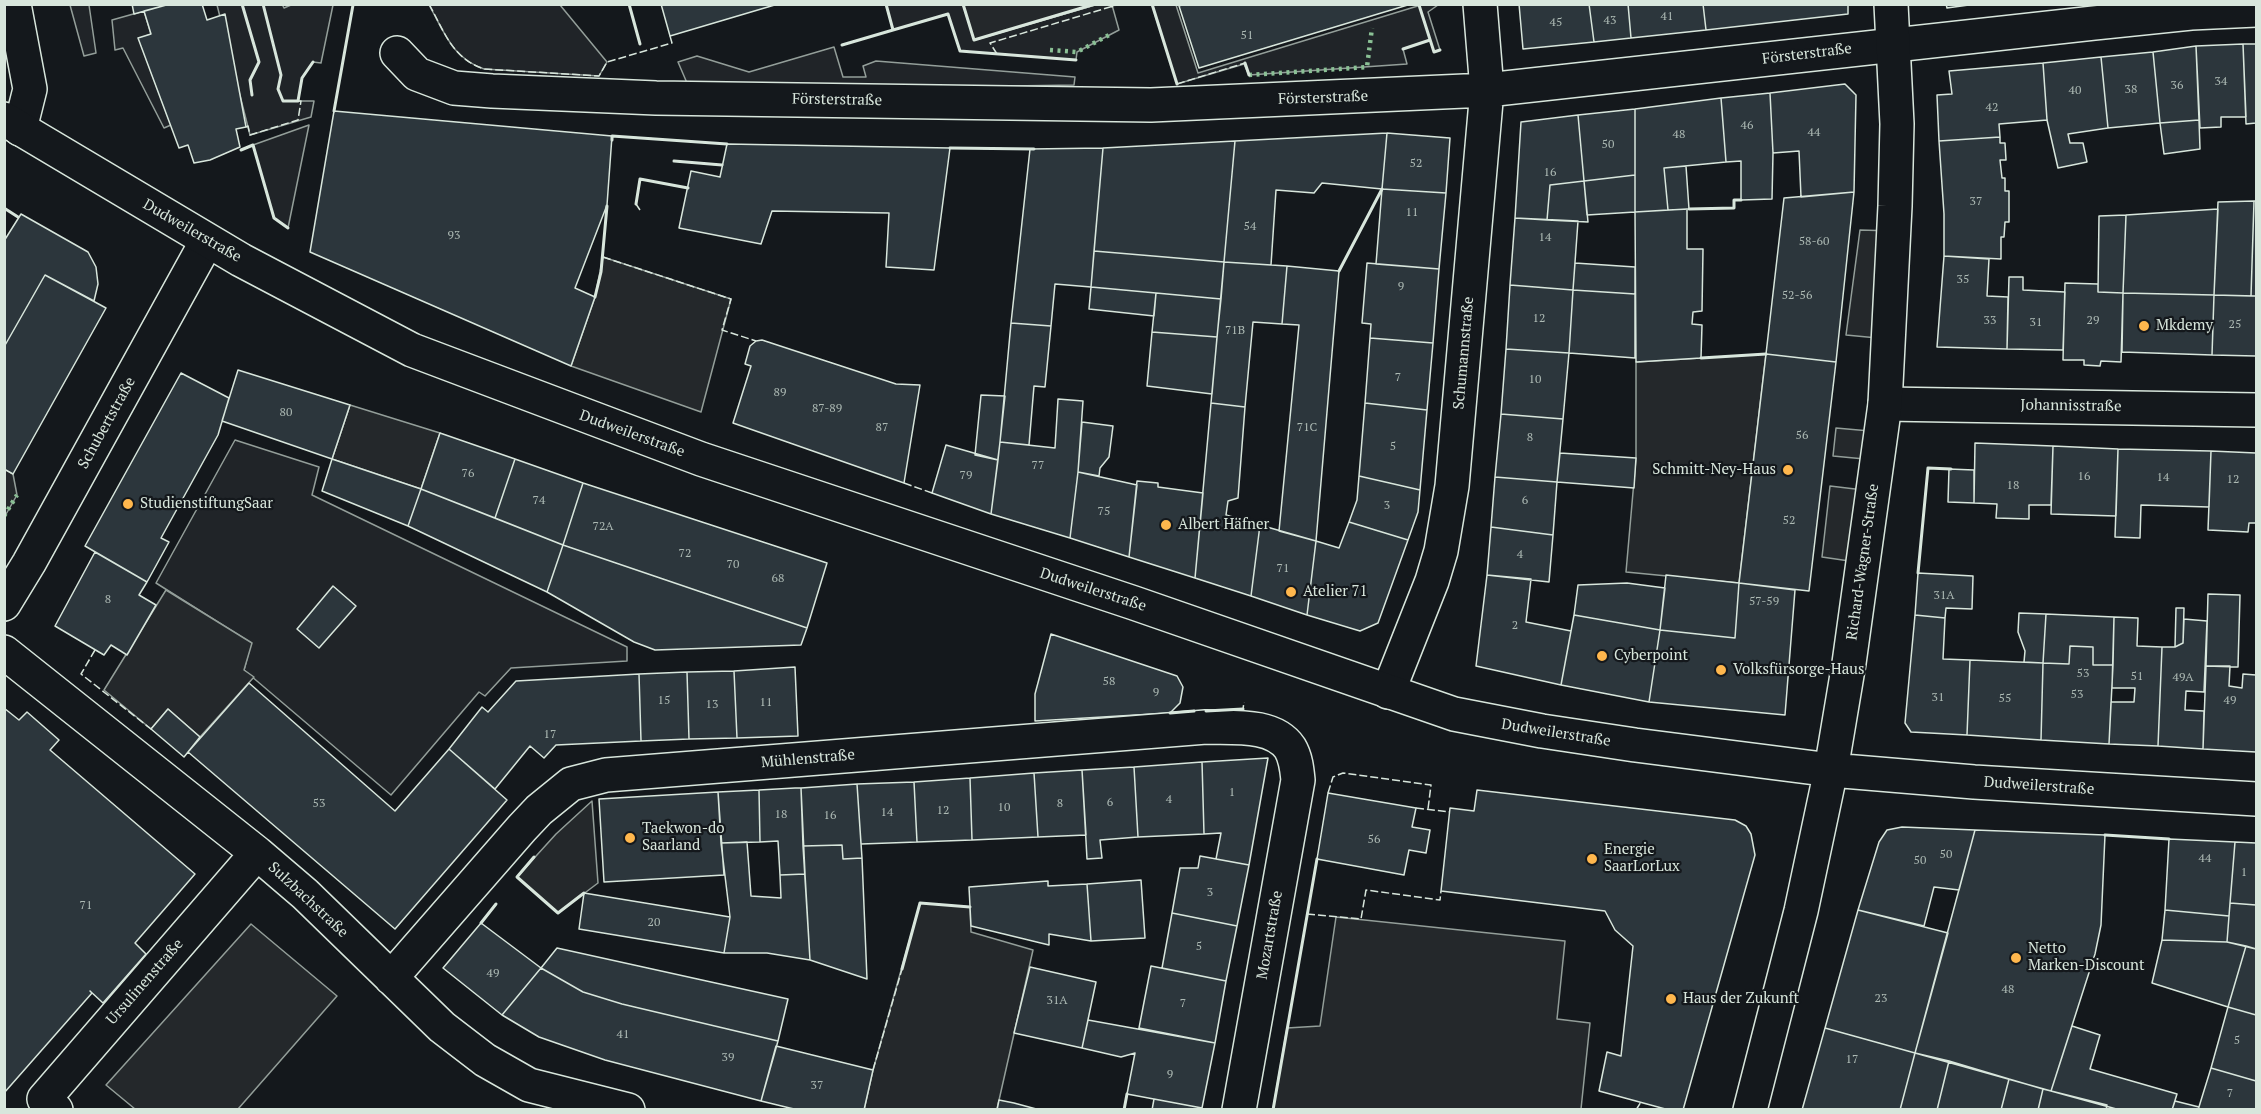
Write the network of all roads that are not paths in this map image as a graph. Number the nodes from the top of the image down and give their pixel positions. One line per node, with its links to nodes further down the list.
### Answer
1 (14, 4): 8 (street)
2 (1480, 4): 7 (street, Schumannstraße)
3 (1891, 4): 5 (street, Richard-Wagner-Straße)
4 (2256, 10): 5 (street, Försterstraße)
5 (1894, 44): 7 (street, Försterstraße); 10 (street, Richard-Wagner-Straße)
6 (397, 53): 7 (street, Försterstraße)
7 (1486, 90): 14 (street, Schumannstraße)
8 (12, 124): 9 (street, Dudweilerstraße)
9 (207, 241): 12 (street, Schubertstraße); 14 (street, Dudweilerstraße)
10 (1885, 404): 11 (street, Johannisstraße); 16 (street, Richard-Wagner-Straße)
11 (2256, 410)
12 (4, 604)
13 (4, 652): 18 (street, Sulzbachstraße)
14 (1389, 692): 16 (street, Dudweilerstraße)
15 (1295, 761): 19 (street, Mühlenstraße); 22 (street, Mozartstraße)
16 (1831, 770): 17 (street, Dudweilerstraße); 23 (street, Richard-Wagner-Straße)
17 (2256, 799)
18 (257, 853): 19 (street, Sulzbachstraße); 20 (street, Ursulinenstraße)
19 (391, 978): 21 (street, Sulzbachstraße)
20 (56, 1110)
21 (628, 1110)
22 (1239, 1110)
23 (1750, 1110)

